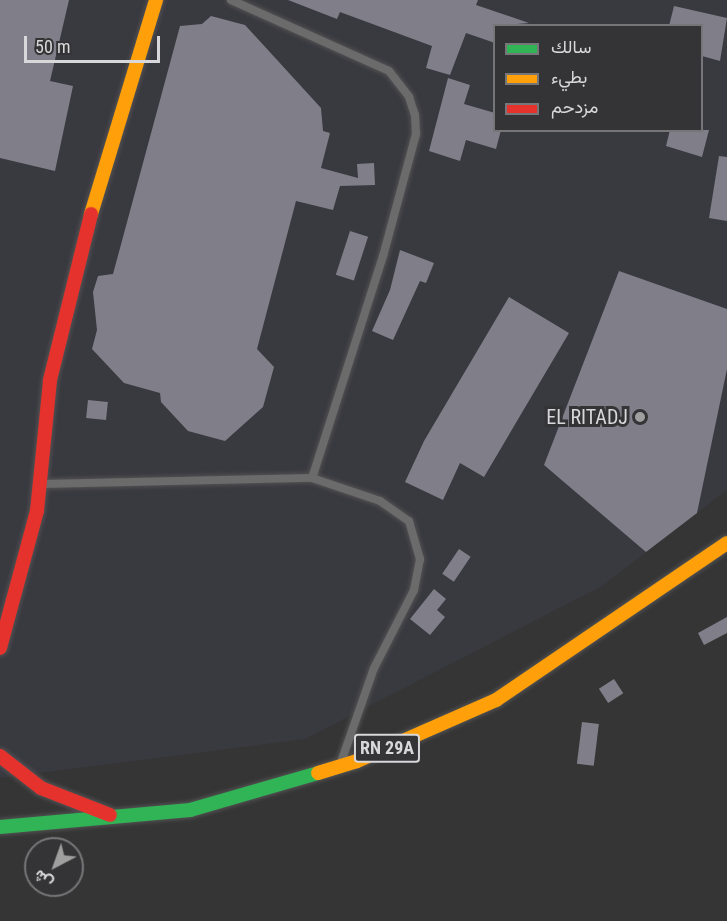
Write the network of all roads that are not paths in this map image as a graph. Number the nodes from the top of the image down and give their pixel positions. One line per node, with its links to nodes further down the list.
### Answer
1 (156, 0): 4 (main road)
2 (231, 0): 3 (lane)
3 (312, 478): 4 (lane); 8 (lane)
4 (40, 484): 6 (main road)
5 (727, 543): 8 (main road, RN 29A)
6 (0, 648)
7 (0, 756): 9 (main road)
8 (340, 766): 9 (main road, RN 29A)
9 (118, 817): 10 (main road, RN 29A)
10 (0, 827)

